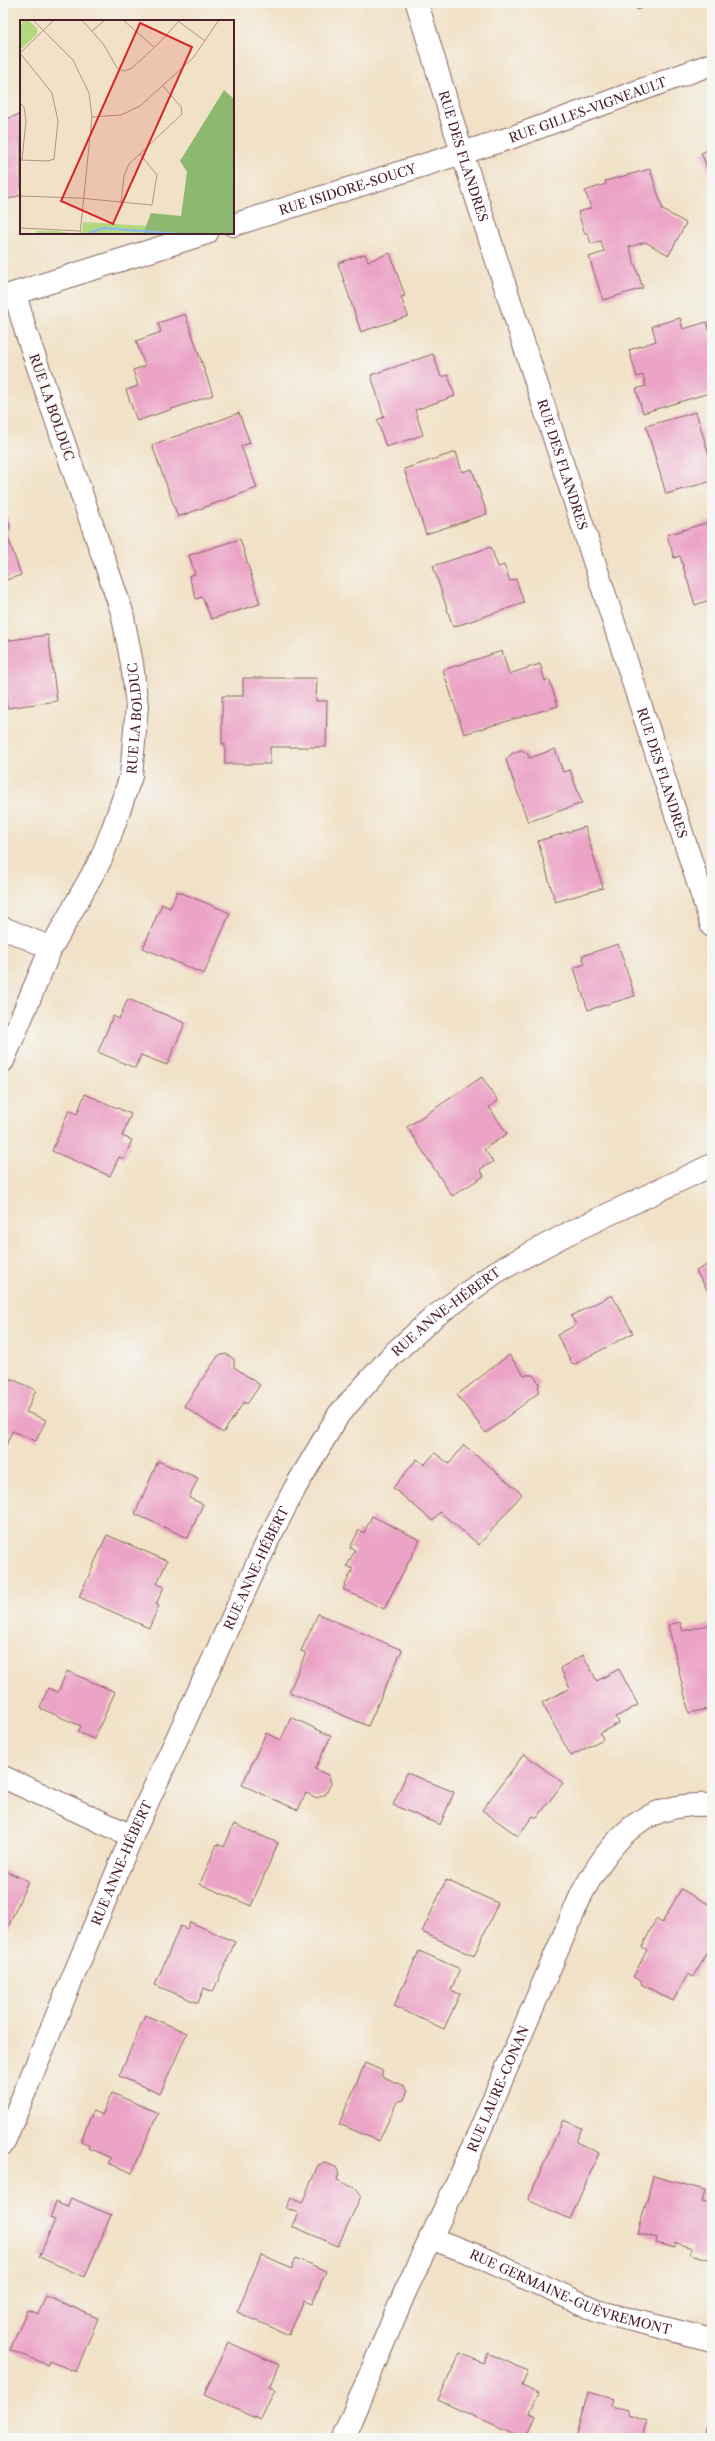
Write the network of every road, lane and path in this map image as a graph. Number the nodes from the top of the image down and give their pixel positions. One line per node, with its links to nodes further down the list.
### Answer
1 (417, 3): 3 (street, RUE DES FLANDRES)
2 (712, 64): 3 (street, RUE GILLES-VIGNEAULT)
3 (462, 153): 4 (street, RUE ISIDORE-SOUCY); 7 (street, RUE DES FLANDRES)
4 (234, 225)
5 (204, 234): 6 (street)
6 (9, 295): 9 (street, RUE LA BOLDUC)
7 (712, 926)
8 (3, 928): 9 (street)
9 (51, 948): 10 (street, RUE LA BOLDUC)
10 (3, 1061)
11 (712, 1165): 14 (street, RUE ANNE-HÉBERT)
12 (3, 1777): 14 (street)
13 (712, 1805): 16 (street, RUE LAURE-CONAN)
14 (132, 1836): 15 (street, RUE ANNE-HÉBERT)
15 (3, 2144)
16 (430, 2238): 17 (street, RUE GERMAINE-GUÈVREMONT); 18 (street, RUE LAURE-CONAN)
17 (712, 2340)
18 (343, 2438)

